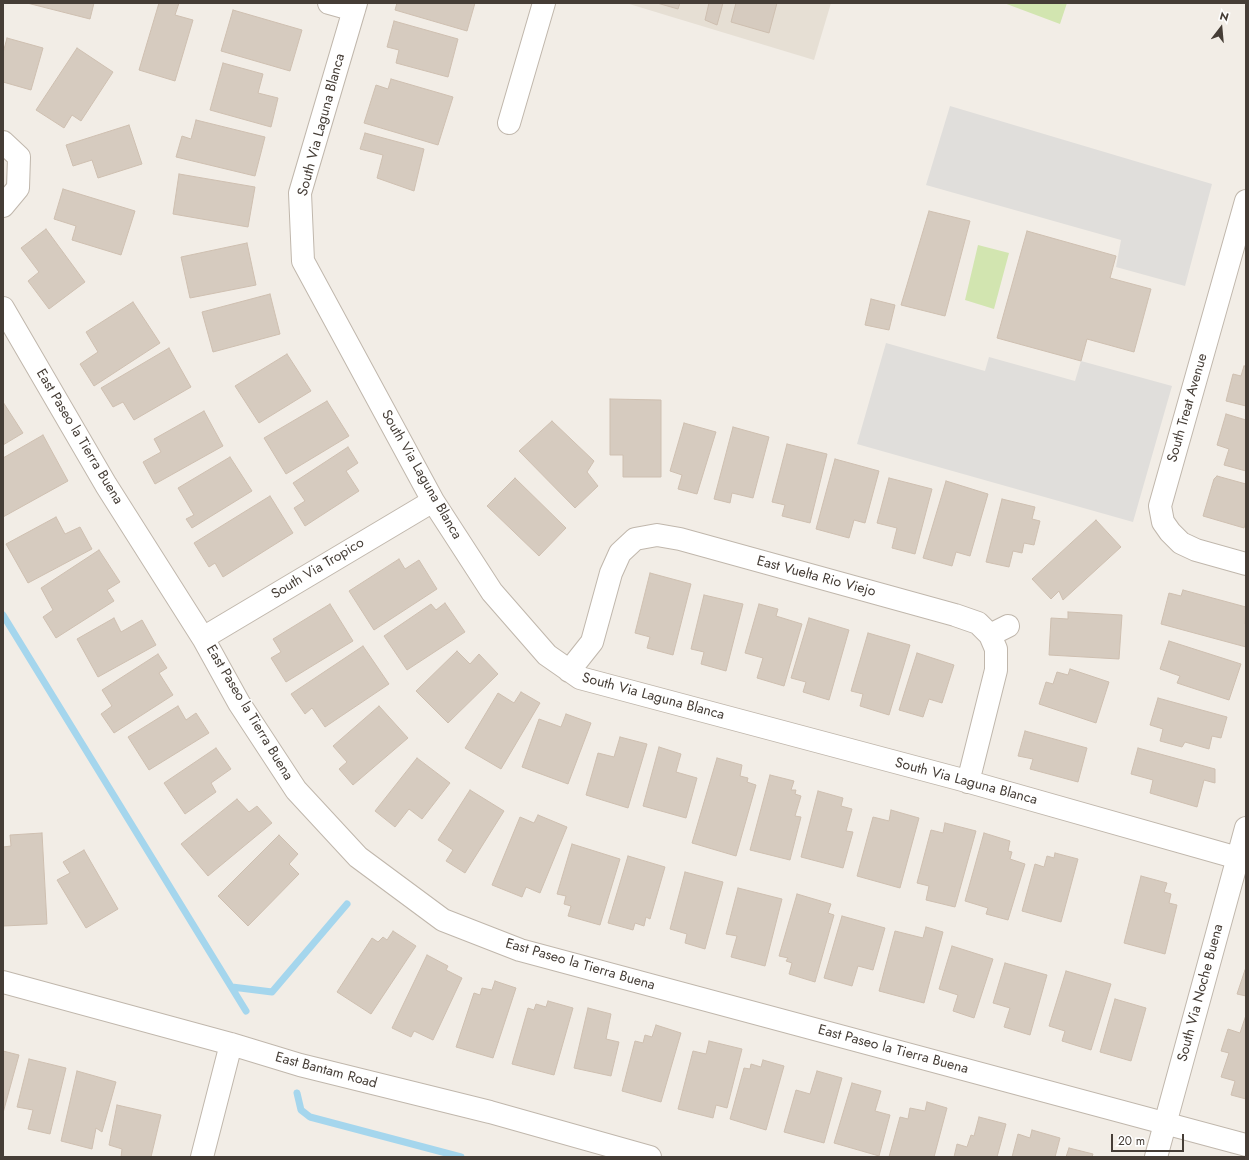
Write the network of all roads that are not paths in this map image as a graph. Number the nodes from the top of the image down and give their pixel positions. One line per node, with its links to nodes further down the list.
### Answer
1 (329, 3): 3 (street)
2 (544, 3): 4 (street)
3 (355, 7): 9 (street, South Via Laguna Blanca)
4 (509, 123)
5 (3, 142): 7 (street)
6 (1246, 201): 10 (street, South Treat Avenue)
7 (3, 206)
8 (3, 308): 11 (street, East Paseo la Tierra Buena)
9 (433, 501): 11 (street, South Via Tropico); 12 (street, South Via Laguna Blanca)
10 (1246, 564)
11 (203, 638): 18 (street, East Paseo la Tierra Buena)
12 (569, 671): 13 (street, South Via Laguna Blanca); 13 (street, East Vuelta Rio Viejo)
13 (968, 782): 15 (street, South Via Laguna Blanca)
14 (1246, 828): 15 (street, South Via Noche Buena)
15 (1238, 858): 18 (street, South Via Noche Buena)
16 (3, 982): 17 (street, East Bantam Road)
17 (231, 1044): 20 (street); 21 (street, East Bantam Road)
18 (1165, 1123): 19 (street, East Paseo la Tierra Buena); 22 (street, South Via Noche Buena)
19 (1246, 1145)
20 (202, 1157)
21 (650, 1157)
22 (1156, 1157)

